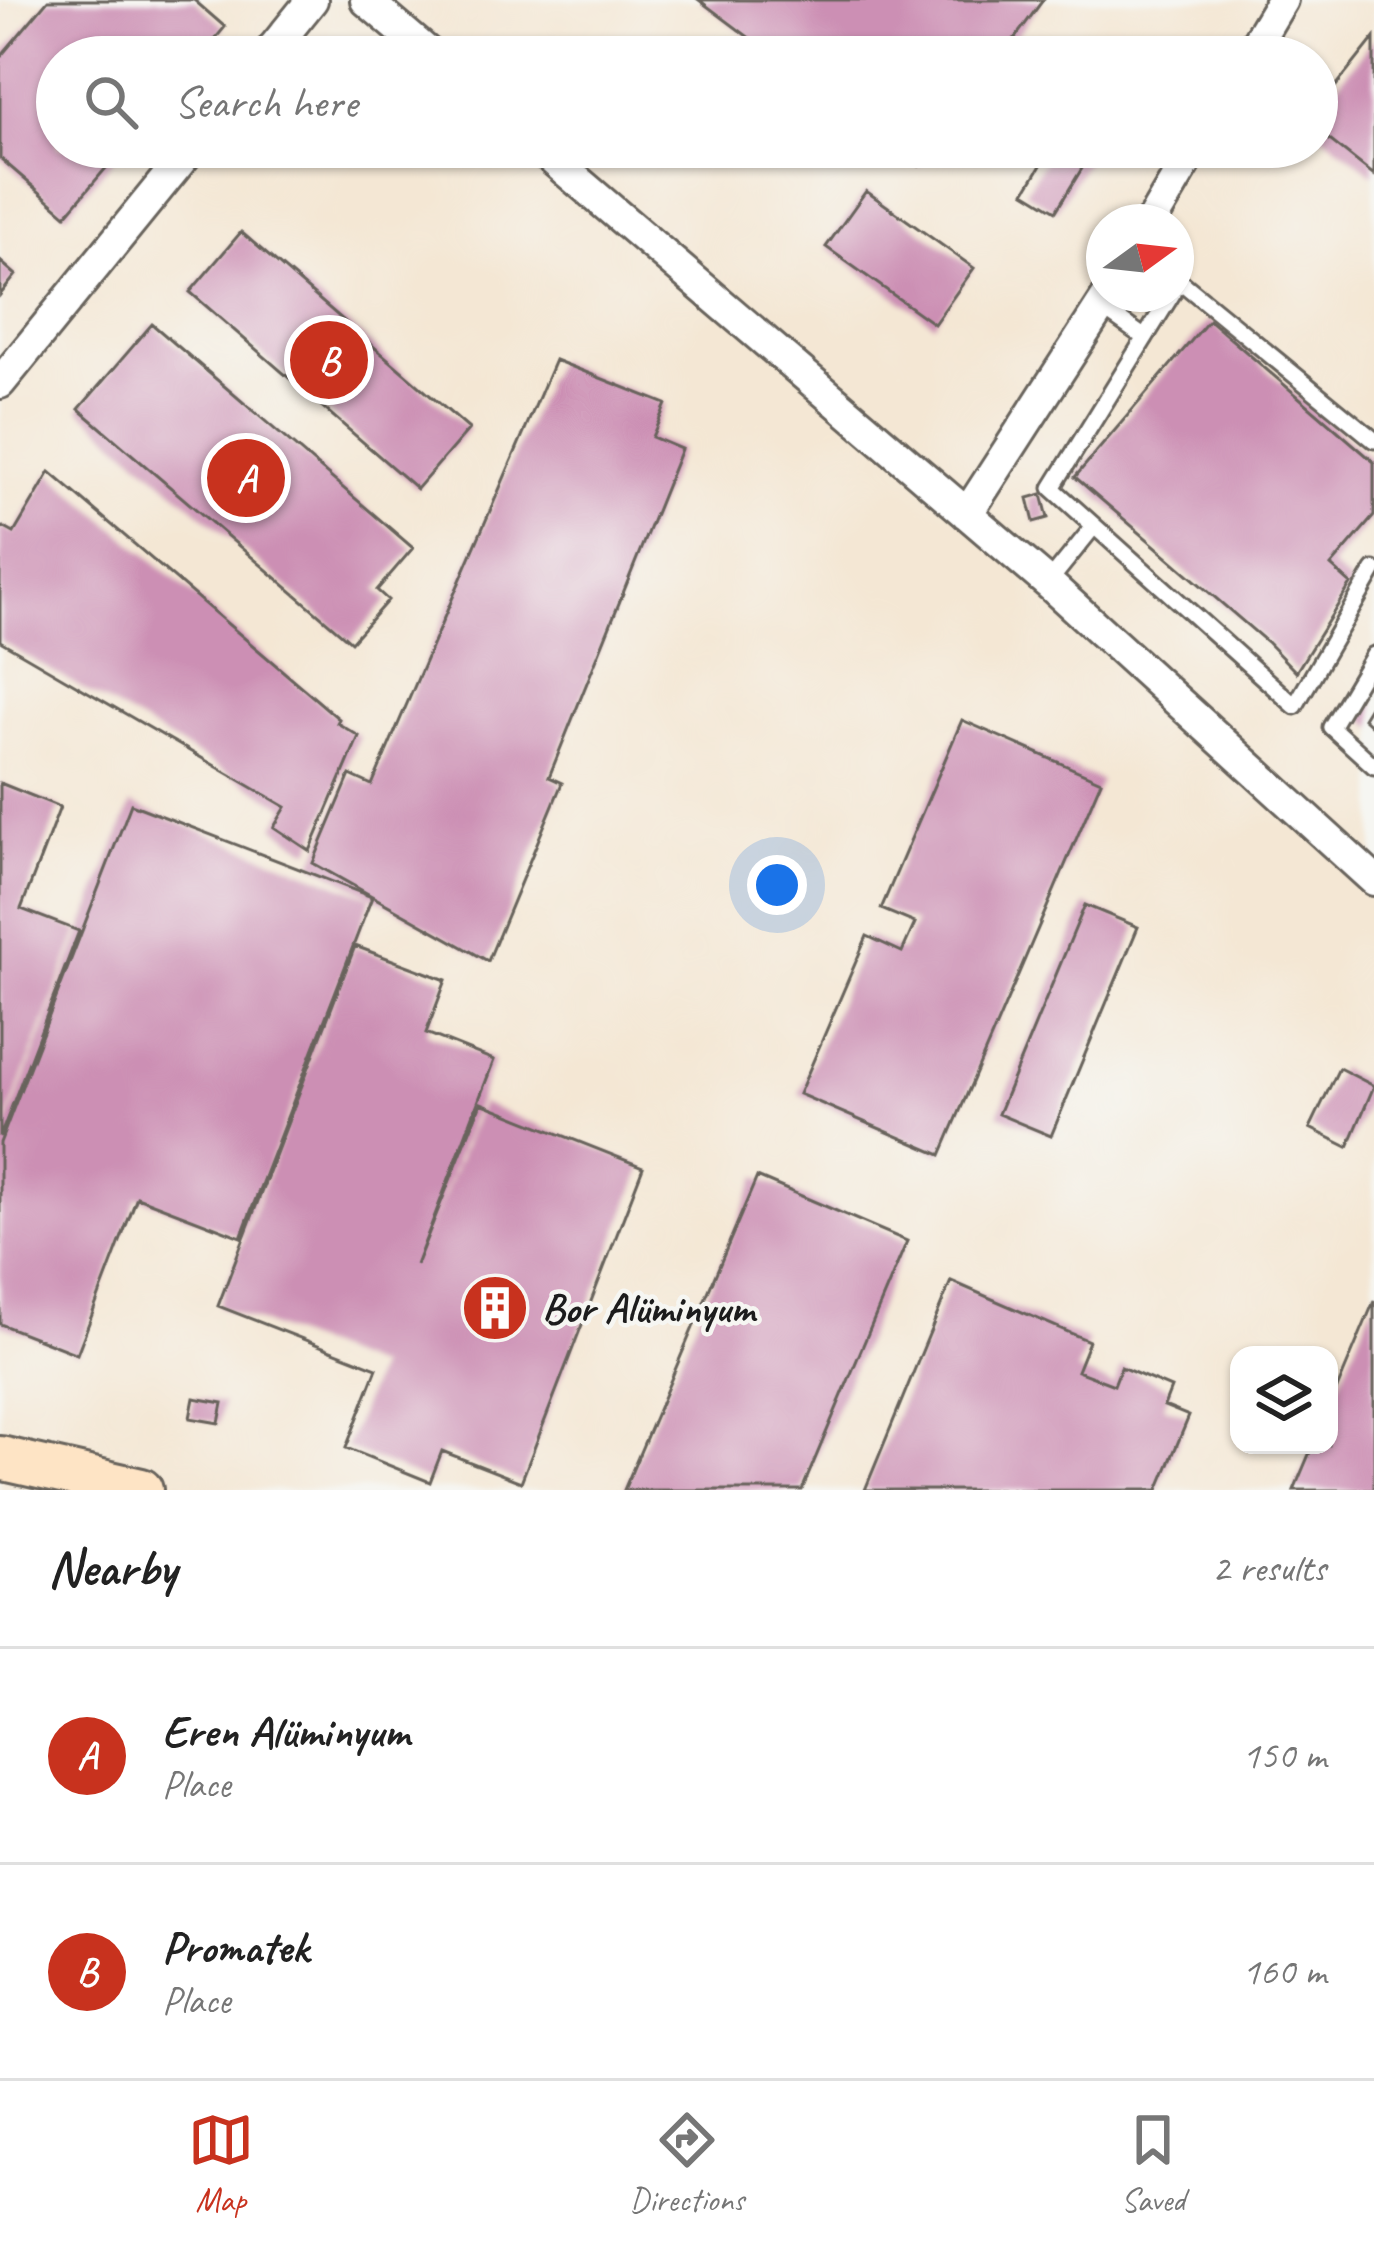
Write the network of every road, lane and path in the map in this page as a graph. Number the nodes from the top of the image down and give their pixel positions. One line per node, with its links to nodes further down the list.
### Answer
1 (312, 0): 4 (street)
2 (366, 0): 5 (street)
3 (1282, 0): 6 (street)
4 (283, 36)
5 (408, 36)
6 (1261, 36)
7 (175, 168): 16 (street)
8 (563, 168): 18 (street)
9 (1183, 168): 10 (street)
10 (1162, 204)
11 (1194, 292): 17 (lane)
12 (1097, 312): 18 (street)
13 (1118, 312): 15 (lane)
14 (1161, 312): 15 (lane)
15 (1145, 338): 19 (lane)
16 (0, 383)
17 (1374, 440)
18 (967, 514): 21 (street)
19 (1094, 526): 20 (lane); 21 (lane)
20 (1374, 570)
21 (1048, 584): 24 (street)
22 (1374, 655): 23 (lane)
23 (1374, 766)
24 (1374, 880)
25 (0, 1458): 26 (street)
26 (140, 1490)

